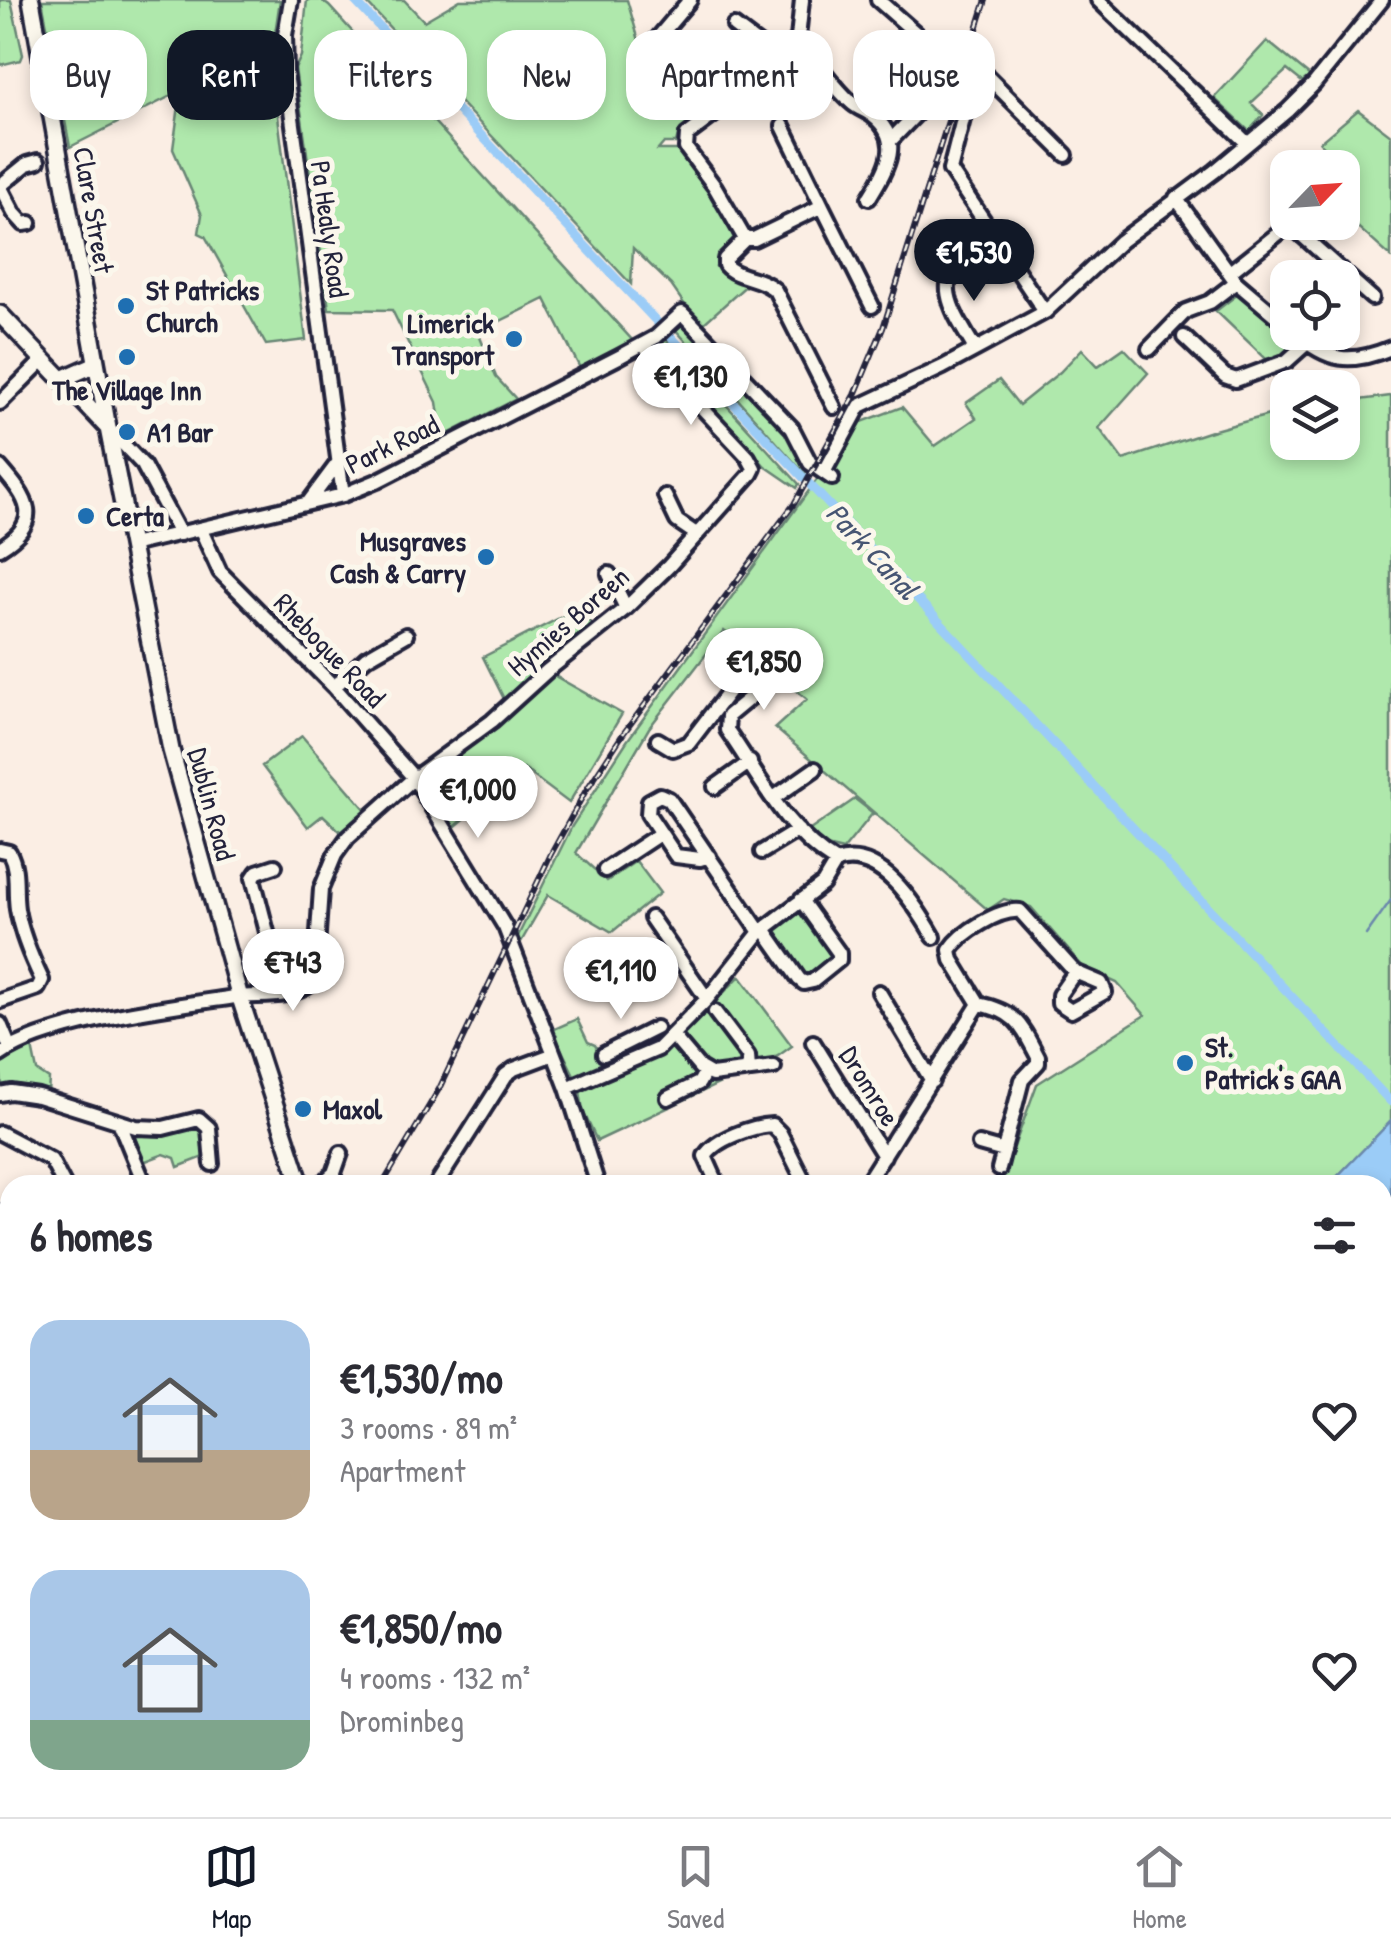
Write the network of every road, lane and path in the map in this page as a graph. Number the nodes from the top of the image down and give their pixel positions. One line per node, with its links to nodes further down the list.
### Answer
1 (31, 0): 42 (main road, Clare Street)
2 (291, 0): 47 (street, Pa Healy Road)
3 (690, 0): 9 (street)
4 (802, 0): 11 (street)
5 (878, 0): 12 (street)
6 (1098, 0): 18 (street)
7 (1382, 0): 18 (street)
8 (734, 26): 10 (street)
9 (665, 30)
10 (739, 30)
11 (799, 30)
12 (913, 30)
13 (833, 80): 17 (street)
14 (708, 120): 26 (street)
15 (911, 120): 17 (street)
16 (783, 126): 24 (street)
17 (892, 140): 22 (street)
18 (1247, 142): 23 (street)
19 (1066, 155): 32 (street)
20 (38, 161): 21 (street)
21 (0, 186): 25 (street)
22 (868, 198)
23 (1176, 198): 28 (street); 32 (street)
24 (822, 206): 26 (street); 30 (street)
25 (30, 224)
26 (745, 240): 45 (street)
27 (966, 253): 37 (street)
28 (1233, 277): 29 (street); 31 (street); 38 (street)
29 (1372, 298)
30 (872, 306)
31 (1270, 310)
32 (1045, 312): 37 (street)
33 (0, 314): 41 (main road)
34 (1184, 337): 39 (street)
35 (642, 344): 37 (street, Park Road); 49 (street, Park Road); 54 (street, Hymies Boreen)
36 (1391, 348): 40 (street)
37 (975, 349)
38 (1148, 349)
39 (1300, 350)
40 (1319, 350)
41 (44, 360): 43 (main road); 44 (street)
42 (96, 364): 43 (main road); 46 (main road, Clare Street)
43 (62, 379): 46 (main road)
44 (0, 403)
45 (834, 407)
46 (108, 428): 53 (street); 55 (main road, Dublin Road)
47 (337, 464): 49 (street, Pa Healy Road); 51 (street)
48 (0, 468): 56 (street)
49 (343, 495): 51 (street, Park Road)
50 (665, 496): 54 (street)
51 (306, 504): 52 (street, Park Road)
52 (201, 530): 53 (street, Park Road); 61 (street, Rhebogue Road)
53 (180, 534): 55 (street, Park Road)
54 (696, 534): 58 (street, Hymies Boreen)
55 (131, 544): 85 (main road, Dublin Road)
56 (0, 548)
57 (609, 574): 58 (street)
58 (626, 608): 67 (street, Hymies Boreen)
59 (406, 635): 61 (street)
60 (772, 678): 63 (street)
61 (334, 687): 67 (street, Rhebogue Road)
62 (732, 687): 63 (street)
63 (722, 711): 64 (street); 65 (street)
64 (658, 740)
65 (750, 762): 68 (street); 69 (street)
66 (815, 770): 69 (street)
67 (414, 778): 84 (street, Hymies Boreen); 95 (street, Rhebogue Road)
68 (715, 787)
69 (775, 798): 70 (street)
70 (798, 830): 73 (street); 75 (street)
71 (661, 833): 74 (street); 74 (street); 77 (street)
72 (0, 850): 86 (street)
73 (762, 852)
74 (708, 856): 80 (street)
75 (836, 862): 78 (street); 81 (street)
76 (276, 866): 84 (street)
77 (605, 870)
78 (801, 900): 80 (street); 80 (street)
79 (651, 918): 88 (street)
80 (762, 930): 88 (street)
81 (934, 936)
82 (1075, 972): 87 (street)
83 (879, 992): 101 (street, Dromroe)
84 (283, 994): 85 (street)
85 (240, 996): 94 (street); 115 (main road, Dublin Road)
86 (0, 1001)
87 (979, 1004): 101 (street, Dromroe); 108 (street)
88 (711, 1006): 91 (street); 99 (street)
89 (0, 1024): 94 (street)
90 (656, 1028): 92 (street)
91 (673, 1036): 97 (street); 100 (street)
92 (630, 1041): 96 (street); 97 (street)
93 (813, 1042): 110 (street, Dromroe)
94 (5, 1052)
95 (554, 1054): 102 (street, Rhebogue Road); 117 (street)
96 (604, 1054)
97 (639, 1058): 102 (street)
98 (774, 1067): 99 (street)
99 (750, 1070): 100 (street)
100 (704, 1072): 104 (street)
101 (932, 1081): 110 (street, Dromroe)
102 (567, 1088): 118 (street, Rhebogue Road)
103 (0, 1094): 105 (street)
104 (668, 1098)
105 (120, 1124): 111 (street); 114 (street)
106 (0, 1132): 113 (street)
107 (979, 1144): 108 (street)
108 (1004, 1151): 112 (street)
109 (341, 1153): 116 (street)
110 (884, 1156): 121 (street, Dromroe)
111 (212, 1164)
112 (999, 1168)
113 (59, 1175)
114 (141, 1175)
115 (298, 1175)
116 (332, 1175)
117 (442, 1175)
118 (595, 1175)
119 (714, 1175): 120 (street)
120 (801, 1175)
121 (872, 1175)

